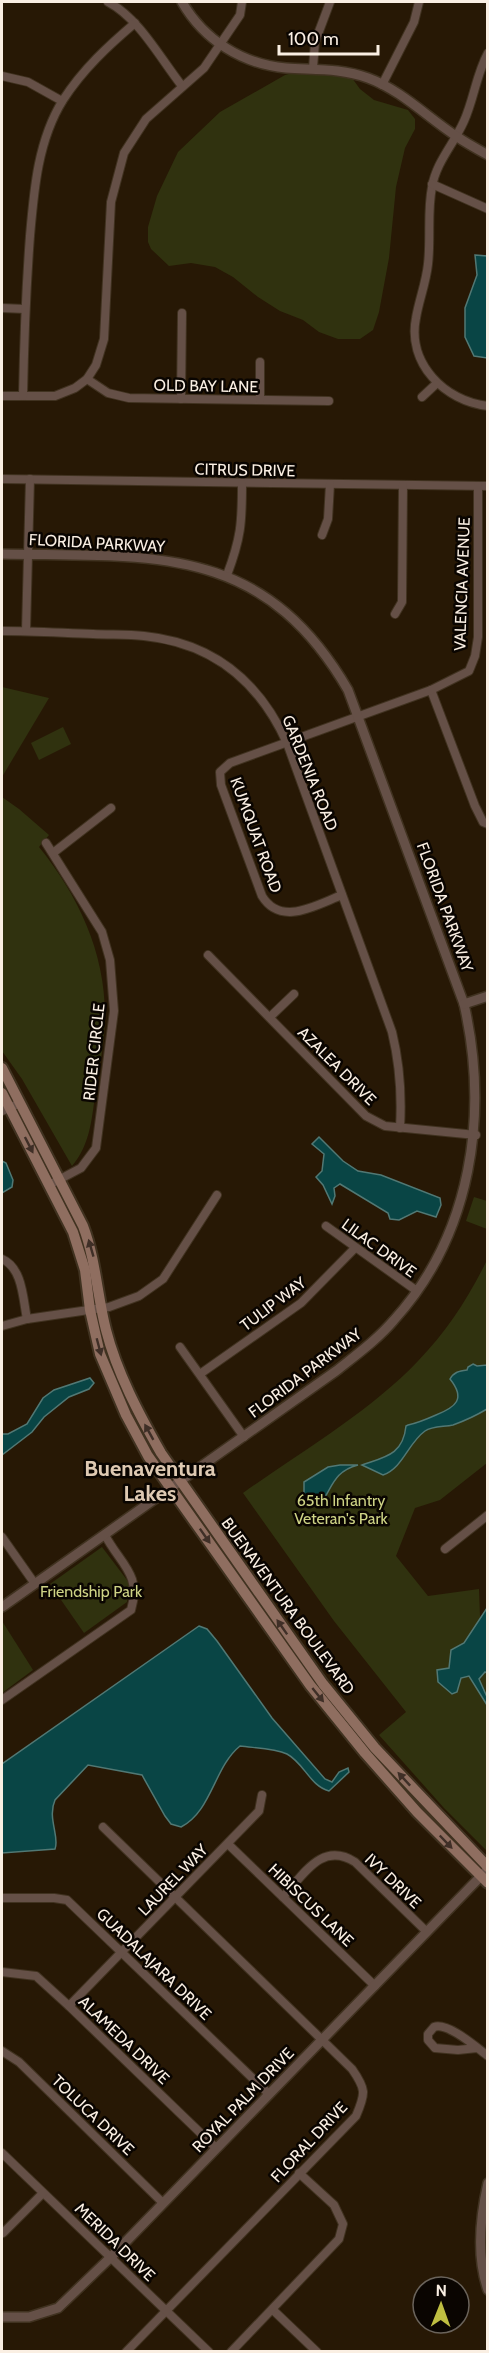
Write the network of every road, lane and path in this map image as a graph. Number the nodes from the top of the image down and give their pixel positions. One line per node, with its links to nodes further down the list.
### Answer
1 (108, 2): 6 (street)
2 (182, 2): 7 (street)
3 (242, 2): 7 (street)
4 (330, 2): 9 (street)
5 (419, 2): 11 (street)
6 (135, 23): 12 (street); 13 (street)
7 (221, 45): 9 (street); 12 (street)
8 (488, 53): 14 (street)
9 (313, 68): 11 (street)
10 (2, 76): 13 (street)
11 (382, 85): 14 (street)
12 (182, 86): 22 (street)
13 (62, 101): 19 (street)
14 (456, 136): 15 (street); 16 (street)
15 (488, 155)
16 (432, 184): 17 (street); 23 (street)
17 (488, 209)
18 (2, 309): 19 (street)
19 (25, 309): 25 (street)
20 (182, 313): 27 (street)
21 (260, 362): 28 (street)
22 (87, 380): 25 (street); 27 (street, OLD BAY LANE)
23 (436, 384): 26 (street); 30 (street)
24 (2, 396): 25 (street)
25 (23, 396)
26 (422, 397)
27 (181, 399): 28 (street, OLD BAY LANE)
28 (260, 400): 29 (street, OLD BAY LANE)
29 (329, 401)
30 (488, 406)
31 (2, 479): 32 (street, CITRUS DRIVE)
32 (30, 479): 33 (street, CITRUS DRIVE); 40 (street)
33 (242, 484): 34 (street, CITRUS DRIVE); 41 (street)
34 (330, 484): 35 (street, CITRUS DRIVE); 38 (street)
35 (403, 485): 36 (street, CITRUS DRIVE); 42 (street)
36 (478, 486): 37 (street, CITRUS DRIVE); 45 (street, VALENCIA AVENUE)
37 (488, 486)
38 (322, 535)
39 (2, 554): 40 (street, FLORIDA PARKWAY)
40 (27, 555): 41 (street, FLORIDA PARKWAY); 44 (street)
41 (227, 575): 46 (street, FLORIDA PARKWAY)
42 (395, 614)
43 (2, 631): 44 (street, GARDENIA ROAD)
44 (26, 631): 47 (street, GARDENIA ROAD)
45 (431, 690): 46 (street, VALENCIA AVENUE); 49 (street)
46 (359, 716): 47 (street, KUMQUAT ROAD); 56 (street, FLORIDA PARKWAY)
47 (287, 743): 52 (street, GARDENIA ROAD); 52 (street, KUMQUAT ROAD)
48 (111, 808): 51 (street)
49 (488, 824)
50 (46, 843): 51 (street, RIDER CIRCLE)
51 (53, 853): 64 (street, RIDER CIRCLE)
52 (342, 895): 62 (street, GARDENIA ROAD)
53 (208, 955): 57 (street, AZALEA DRIVE)
54 (294, 994): 57 (street)
55 (488, 996): 56 (street)
56 (464, 1004): 63 (street, FLORIDA PARKWAY)
57 (270, 1017): 62 (street, AZALEA DRIVE)
58 (2, 1068): 60 (main road, BUENAVENTURA BOULEVARD)
59 (2, 1093): 61 (main road, BUENAVENTURA BOULEVARD)
60 (20, 1103): 61 (street); 64 (main road, BUENAVENTURA BOULEVARD)
61 (5, 1110): 65 (main road, BUENAVENTURA BOULEVARD, one-way to 65)
62 (400, 1128): 63 (street, AZALEA DRIVE)
63 (476, 1135): 70 (street, FLORIDA PARKWAY)
64 (59, 1179): 65 (street, RIDER CIRCLE); 71 (main road, BUENAVENTURA BOULEVARD, one-way to 64)
65 (49, 1185): 72 (main road, BUENAVENTURA BOULEVARD)
66 (217, 1195): 71 (street)
67 (326, 1226): 68 (street, LILAC DRIVE)
68 (355, 1248): 70 (street, LILAC DRIVE); 76 (street, TULIP WAY)
69 (2, 1259): 73 (street)
70 (417, 1292): 77 (street, FLORIDA PARKWAY)
71 (102, 1308): 72 (street); 78 (main road, BUENAVENTURA BOULEVARD, one-way to 71)
72 (90, 1310): 73 (street); 78 (main road, BUENAVENTURA BOULEVARD, one-way to 78)
73 (27, 1319): 74 (street)
74 (2, 1326)
75 (180, 1347): 76 (street)
76 (200, 1374): 77 (street)
77 (244, 1437): 78 (street, FLORIDA PARKWAY)
78 (176, 1485): 80 (street, FLORIDA PARKWAY); 89 (main road, BUENAVENTURA BOULEVARD)
79 (488, 1515): 82 (street)
80 (105, 1535): 83 (street, FLORIDA PARKWAY); 85 (street)
81 (2, 1537): 83 (street)
82 (445, 1549)
83 (35, 1584): 84 (street, FLORIDA PARKWAY)
84 (2, 1607)
85 (2, 1700)
86 (262, 1795): 88 (street, LAUREL WAY)
87 (103, 1827): 92 (street, FLORAL DRIVE)
88 (228, 1844): 90 (street, HIBISCUS LANE); 92 (street, LAUREL WAY)
89 (486, 1874): 93 (street, ROYAL PALM DRIVE)
90 (283, 1897): 93 (street, IVY DRIVE); 96 (street, HIBISCUS LANE)
91 (2, 1898): 94 (street, GUADALAJARA DRIVE)
92 (175, 1898): 94 (street, LAUREL WAY); 98 (street, FLORAL DRIVE)
93 (427, 1932): 96 (street, ROYAL PALM DRIVE)
94 (122, 1952): 97 (street, LAUREL WAY); 102 (street, GUADALAJARA DRIVE)
95 (2, 1972): 97 (street, ALAMEDA DRIVE)
96 (375, 1986): 98 (street, ROYAL PALM DRIVE)
97 (69, 2006): 103 (street, ALAMEDA DRIVE)
98 (322, 2040): 102 (street, ROYAL PALM DRIVE); 105 (street, FLORAL DRIVE)
99 (477, 2048): 99 (street); 101 (street)
100 (2, 2051): 108 (street, TOLUCA DRIVE)
101 (488, 2056)
102 (269, 2094): 103 (street, ROYAL PALM DRIVE)
103 (216, 2148): 108 (street, ROYAL PALM DRIVE)
104 (2, 2153): 107 (street, MERIDA DRIVE)
105 (299, 2173): 112 (street, FLORAL DRIVE); 113 (street)
106 (488, 2183): 111 (street)
107 (43, 2193): 109 (street); 110 (street, MERIDA DRIVE)
108 (163, 2203): 110 (street, ROYAL PALM DRIVE)
109 (3, 2233)
110 (111, 2257): 112 (street, MERIDA DRIVE); 114 (street, ROYAL PALM DRIVE)
111 (488, 2290)
112 (166, 2310): 115 (street, FLORAL DRIVE); 116 (street, MERIDA DRIVE)
113 (273, 2310): 117 (street); 118 (street)
114 (2, 2317)
115 (126, 2352)
116 (208, 2352)
117 (231, 2352)
118 (316, 2352)

